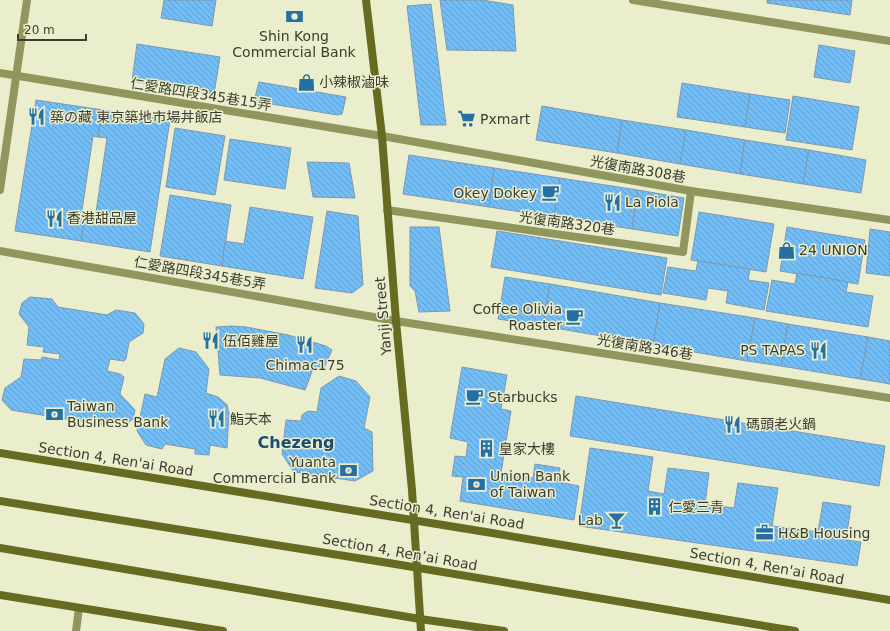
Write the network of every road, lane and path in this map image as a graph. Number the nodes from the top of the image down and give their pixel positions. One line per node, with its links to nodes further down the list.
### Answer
1 (27, 0): 6 (lane)
2 (366, 0): 7 (main road, Yanji Street)
3 (633, 0): 4 (lane)
4 (890, 41)
5 (0, 73): 6 (lane, 仁愛路四段345巷15弄)
6 (17, 76): 7 (lane, 仁愛路四段345巷15弄); 8 (lane)
7 (382, 136): 9 (lane, 光復南路308巷); 10 (main road, Yanji Street)
8 (0, 190)
9 (691, 191): 10 (lane, 光復南路320巷); 11 (lane, 光復南路308巷)
10 (387, 210): 13 (main road, Yanji Street)
11 (890, 220)
12 (0, 251): 13 (lane, 仁愛路四段345巷5弄)
13 (396, 322): 14 (lane, 光復南路346巷); 17 (main road, Yanji Street)
14 (890, 398)
15 (0, 453): 17 (main road, Section 4, Ren'ai Road)
16 (0, 501): 19 (main road, Section 4, Ren’ai Road)
17 (414, 520): 19 (main road, Yanji Street); 21 (main road, Section 4, Ren'ai Road)
18 (0, 548): 23 (main road)
19 (417, 568): 23 (main road, Yanji Street); 28 (main road, Section 4, Ren’ai Road)
20 (0, 595): 22 (main road)
21 (890, 600)
22 (79, 608): 24 (lane); 25 (main road)
23 (420, 619): 26 (main road, Yanji Street); 27 (main road)
24 (76, 631)
25 (223, 631)
26 (421, 631)
27 (504, 631)
28 (795, 631)

